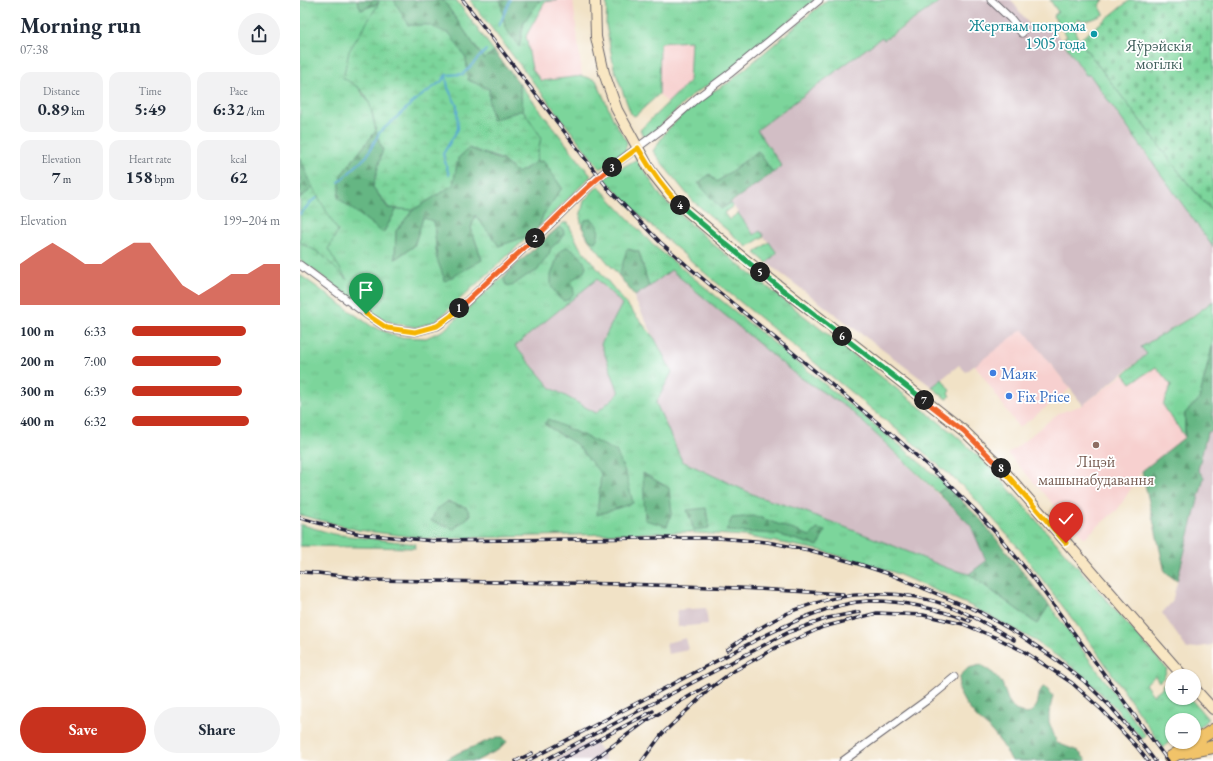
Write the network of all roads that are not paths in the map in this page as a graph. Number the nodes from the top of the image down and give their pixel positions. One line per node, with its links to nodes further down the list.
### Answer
1 (595, 0): 5 (street)
2 (819, 0): 5 (street)
3 (991, 0): 4 (street)
4 (1022, 33)
5 (638, 148): 6 (street); 7 (street)
6 (300, 265)
7 (1177, 669)
8 (955, 678): 13 (street)
9 (1201, 696): 10 (street)
10 (1213, 709)
11 (1213, 730): 12 (main road)
12 (1213, 747)
13 (843, 761)

